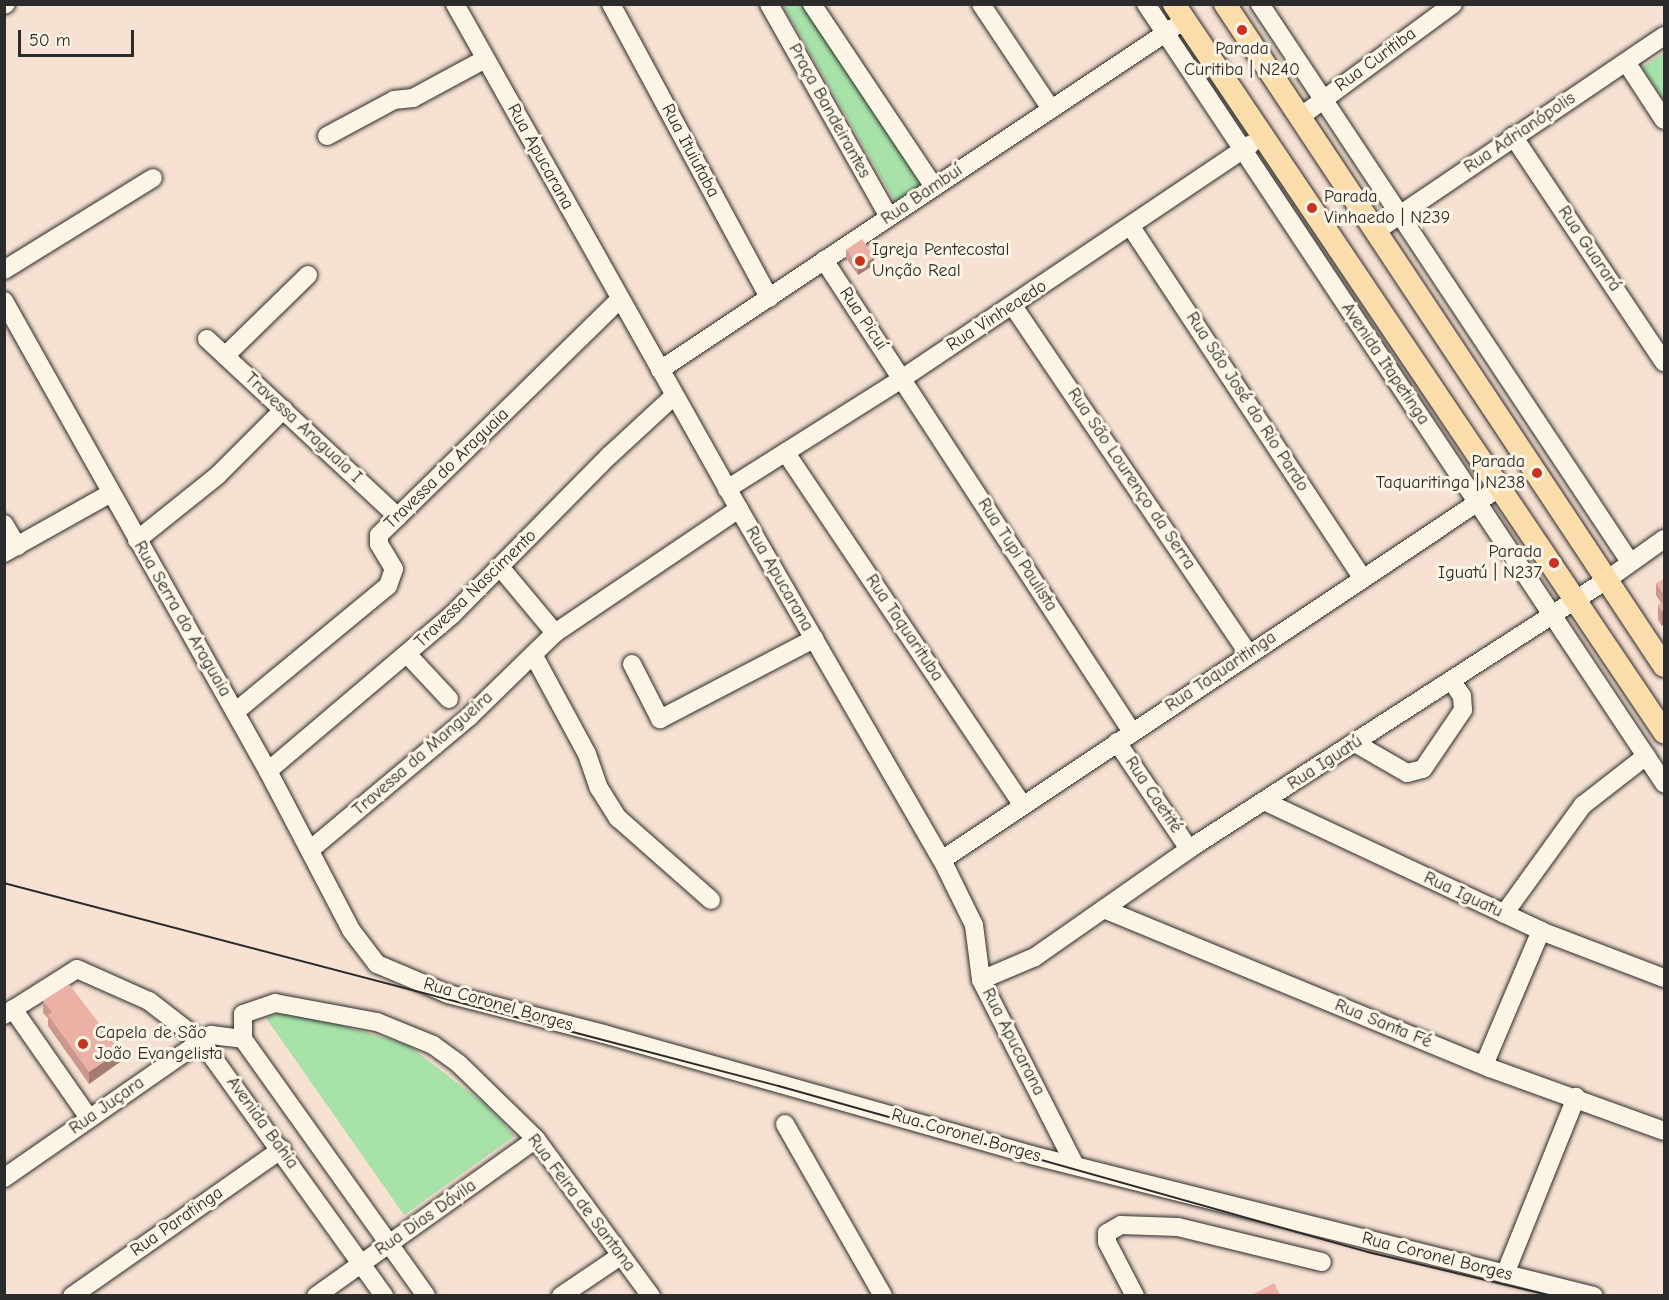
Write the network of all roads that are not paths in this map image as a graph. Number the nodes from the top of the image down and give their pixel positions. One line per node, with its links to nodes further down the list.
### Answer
1 (455, 4): 14 (street, Rua Apucarana)
2 (611, 4): 33 (street, Rua Ituiutaba)
3 (769, 4): 27 (street, Praça Bandeirantes)
4 (812, 4): 25 (street)
5 (981, 4): 17 (street)
6 (1146, 4): 12 (street, Avenida Itapetinga)
7 (1225, 4): 18 (main road)
8 (1260, 4): 16 (street)
9 (1453, 4): 10 (street, Rua Curitiba)
10 (1432, 10): 16 (street, Rua Curitiba)
11 (1180, 12): 12 (street, Rua Bambuí); 21 (main road, Avenida Itapetinga)
12 (1166, 34): 17 (street, Rua Bambuí); 23 (street, Avenida Itapetinga)
13 (1665, 36): 15 (street, Rua Adrianópolis)
14 (485, 59): 20 (street); 34 (street, Rua Apucarana)
15 (1626, 62): 19 (street); 22 (street, Rua Adrianópolis)
16 (1324, 98): 18 (street, Rua Curitiba); 26 (street)
17 (1051, 109): 25 (street, Rua Bambuí)
18 (1300, 117): 29 (main road)
19 (1665, 120)
20 (327, 136)
21 (1263, 136): 23 (street, Rua Vinheaedo); 42 (main road, Avenida Itapetinga)
22 (1513, 136): 26 (street, Rua Adrianópolis); 40 (street, Rua Guarará)
23 (1242, 150): 28 (street, Rua Vinheaedo); 52 (street, Avenida Itapetinga)
24 (153, 178): 31 (street)
25 (934, 187): 27 (street, Rua Bambuí)
26 (1400, 215): 29 (street, Rua Adrianópolis); 59 (street)
27 (890, 217): 30 (street, Rua Bambuí)
28 (1131, 227): 36 (street, Rua Vinheaedo); 61 (street, Rua São José do Rio Pardo)
29 (1376, 231): 39 (main road)
30 (824, 260): 33 (street, Rua Bambuí); 43 (street, Rua Picuí)
31 (4, 270)
32 (308, 275): 38 (street)
33 (769, 298): 41 (street, Rua Bambuí)
34 (620, 299): 41 (street, Rua Apucarana); 54 (street, Travessa do Araguaia)
35 (4, 301): 51 (street, Rua Serra do Araguaia)
36 (1013, 306): 43 (street, Rua Vinheaedo); 67 (street, Rua São Lourenço da Serra)
37 (207, 339): 38 (street, Travessa Araguaia I)
38 (225, 356): 45 (street, Travessa Araguaia I)
39 (1459, 356): 42 (main road); 46 (main road)
40 (1665, 362)
41 (660, 370): 44 (street, Rua Apucarana)
42 (1427, 377): 47 (main road, Avenida Itapetinga)
43 (903, 378): 48 (street, Rua Vinheaedo); 76 (street, Rua Tupi Paulista)
44 (674, 396): 50 (street, Rua Apucarana); 60 (street, Travessa Nascimento)
45 (284, 409): 54 (street, Travessa Araguaia I); 57 (street)
46 (1495, 411): 47 (main road); 62 (main road)
47 (1465, 432): 49 (main road, Avenida Itapetinga)
48 (786, 453): 50 (street, Rua Vinheaedo); 82 (street, Rua Taquarituba)
49 (1502, 486): 52 (street, Rua Taquaritinga); 63 (main road, Avenida Itapetinga)
50 (727, 489): 53 (street, Rua Apucarana)
51 (111, 493): 57 (street, Rua Serra do Araguaia); 58 (street)
52 (1478, 502): 61 (street, Rua Taquaritinga); 64 (street, Avenida Itapetinga)
53 (739, 509): 65 (street, Travessa da Mangueira); 66 (street, Rua Apucarana)
54 (398, 517): 74 (street, Travessa do Araguaia)
55 (4, 524): 58 (street)
56 (1665, 539): 59 (street, Rua Iguatú)
57 (137, 540): 74 (street, Rua Serra do Araguaia)
58 (10, 549)
59 (1630, 562): 62 (street, Rua Iguatú)
60 (500, 567): 65 (street); 68 (street, Travessa Nascimento)
61 (1362, 578): 67 (street, Rua Taquaritinga)
62 (1608, 579): 63 (street, Rua Iguatú); 71 (main road)
63 (1578, 599): 64 (street, Rua Iguatú); 75 (main road, Avenida Itapetinga)
64 (1551, 615): 72 (street, Rua Iguatú); 78 (street, Avenida Itapetinga)
65 (555, 633): 69 (street, Travessa da Mangueira)
66 (814, 639): 70 (street); 85 (street, Rua Apucarana)
67 (1248, 653): 76 (street, Rua Taquaritinga)
68 (408, 655): 73 (street); 79 (street, Travessa Nascimento)
69 (534, 656): 84 (street, Travessa da Mangueira); 86 (street)
70 (632, 664)
71 (1665, 666)
72 (1451, 680): 77 (street, Rua Iguatú); 77 (street)
73 (449, 699)
74 (235, 712): 79 (street, Rua Serra do Araguaia)
75 (1665, 732)
76 (1124, 737): 82 (street, Rua Taquaritinga); 83 (street, Rua Caetité)
77 (1355, 743): 81 (street, Rua Iguatú)
78 (1646, 756): 80 (street, Avenida Itapetinga); 88 (street)
79 (268, 771): 84 (street, Rua Serra do Araguaia)
80 (1665, 783)
81 (1266, 802): 83 (street, Rua Iguatú); 88 (street, Rua Iguatu)
82 (1022, 804): 85 (street, Rua Taquaritinga)
83 (1189, 849): 87 (street, Rua Iguatú)
84 (310, 850): 90 (street, Rua Serra do Araguaia)
85 (942, 860): 92 (street, Rua Apucarana)
86 (711, 900)
87 (1104, 909): 92 (street, Rua Iguatú); 96 (street, Rua Santa Fé)
88 (1504, 914): 89 (street, Rua Iguatu)
89 (1540, 931): 91 (street, Rua Iguatu); 96 (street)
90 (357, 938): 103 (street, Rua Coronel Borges)
91 (1665, 978)
92 (981, 980): 103 (street, Rua Apucarana)
93 (9, 1012): 95 (street, Avenida Bahia); 98 (street)
94 (243, 1039): 95 (street, Rua Juçara); 101 (street, Rua Feira de Santana); 105 (street, Avenida Bahia)
95 (201, 1041): 98 (street, Rua Juçara); 102 (street, Avenida Bahia)
96 (1484, 1065): 97 (street, Rua Santa Fé)
97 (1576, 1097): 100 (street, Rua Santa Fé); 109 (street)
98 (89, 1118): 104 (street, Rua Juçara)
99 (785, 1124): 116 (street)
100 (1665, 1131)
101 (536, 1139): 105 (street, Rua Dias Dávila); 106 (street, Rua Feira de Santana)
102 (282, 1149): 108 (street, Avenida Bahia); 110 (street, Rua Paratinga)
103 (1075, 1165): 109 (street, Rua Coronel Borges)
104 (4, 1178)
105 (391, 1243): 108 (street, Rua Dias Dávila); 113 (street, Avenida Bahia)
106 (620, 1256): 114 (street); 115 (street, Rua Feira de Santana)
107 (1322, 1262): 117 (street)
108 (362, 1263): 111 (street, Rua Dias Dávila); 112 (street, Avenida Bahia)
109 (1505, 1274): 118 (street, Rua Coronel Borges)
110 (72, 1296)
111 (316, 1296)
112 (384, 1296)
113 (426, 1296)
114 (561, 1296)
115 (651, 1296)
116 (883, 1296)
117 (1136, 1296)
118 (1594, 1296)

